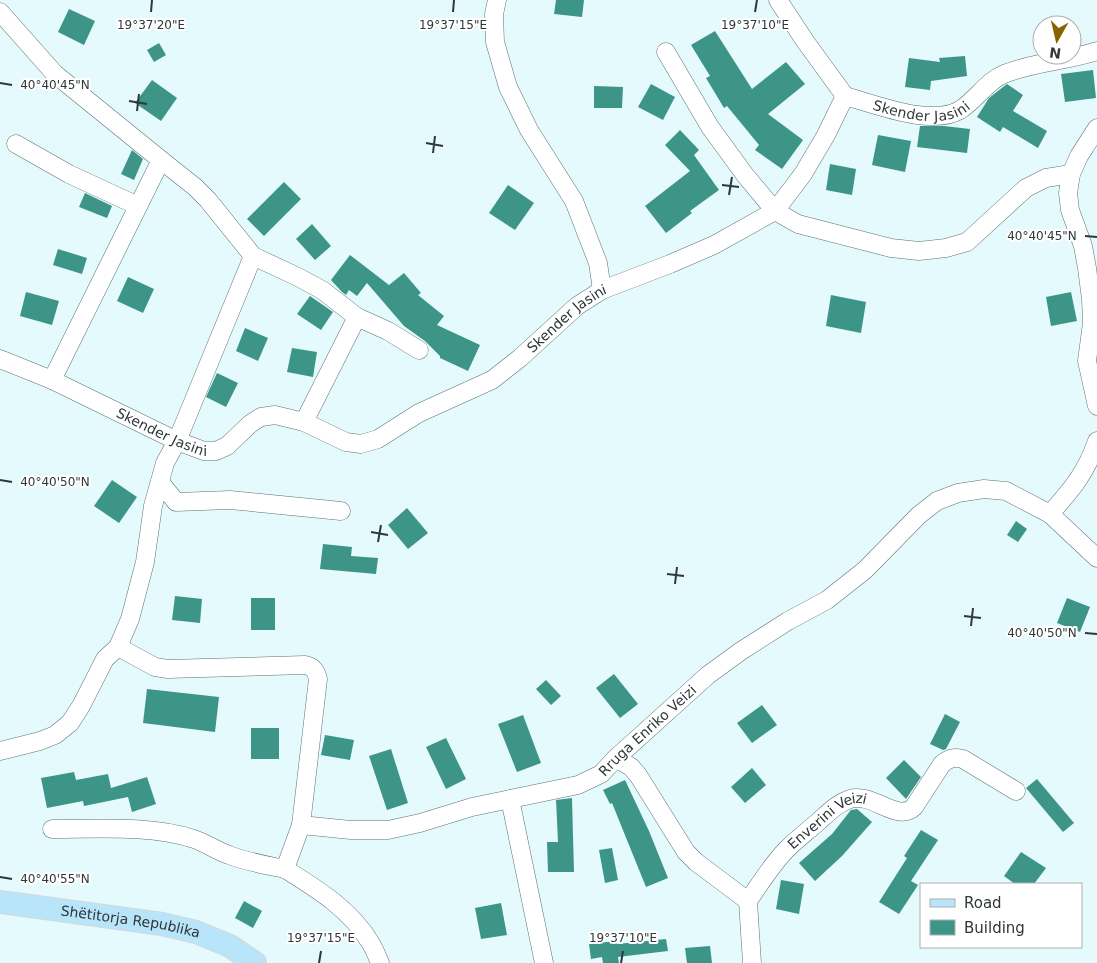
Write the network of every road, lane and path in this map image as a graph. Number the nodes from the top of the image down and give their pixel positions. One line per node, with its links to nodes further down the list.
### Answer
1 (497, 0): 14 (street)
2 (778, 0): 6 (street)
3 (0, 12): 9 (street)
4 (1097, 51): 6 (street, Skender Jasini)
5 (666, 52): 12 (street)
6 (845, 96): 12 (street, Skender Jasini)
7 (1097, 128): 10 (street)
8 (16, 144): 11 (street)
9 (161, 160): 11 (street); 13 (street)
10 (1071, 174): 12 (street); 16 (street)
11 (138, 206): 19 (street)
12 (775, 212): 14 (street, Skender Jasini)
13 (253, 256): 15 (street); 22 (street)
14 (602, 290): 21 (street, Skender Jasini)
15 (357, 316): 17 (street); 21 (street)
16 (1094, 322): 20 (street)
17 (419, 350)
18 (0, 359): 19 (street, Skender Jasini)
19 (52, 380): 22 (street, Skender Jasini)
20 (1097, 406)
21 (304, 422): 22 (street, Skender Jasini)
22 (177, 441): 24 (street)
23 (1097, 441): 28 (street)
24 (160, 482): 25 (street); 26 (street)
25 (176, 502): 26 (street); 27 (street)
26 (153, 506): 30 (street)
27 (340, 511)
28 (1050, 514): 29 (street, Rruga Enriko Veizi); 32 (street, Rruga Enriko Veizi)
29 (1097, 558)
30 (118, 646): 31 (street); 35 (street)
31 (0, 751)
32 (616, 758): 34 (street, Rruga Enriko Veizi); 38 (street)
33 (1016, 791): 38 (street, Enverini Veizi)
34 (510, 799): 35 (street, Rruga Enriko Veizi); 42 (street)
35 (300, 825): 37 (street)
36 (52, 829): 37 (street)
37 (285, 869): 41 (street)
38 (748, 901): 43 (street)
39 (0, 902): 40 (main road, Shëtitorja Republika)
40 (255, 963)
41 (380, 963)
42 (544, 963)
43 (752, 963)

